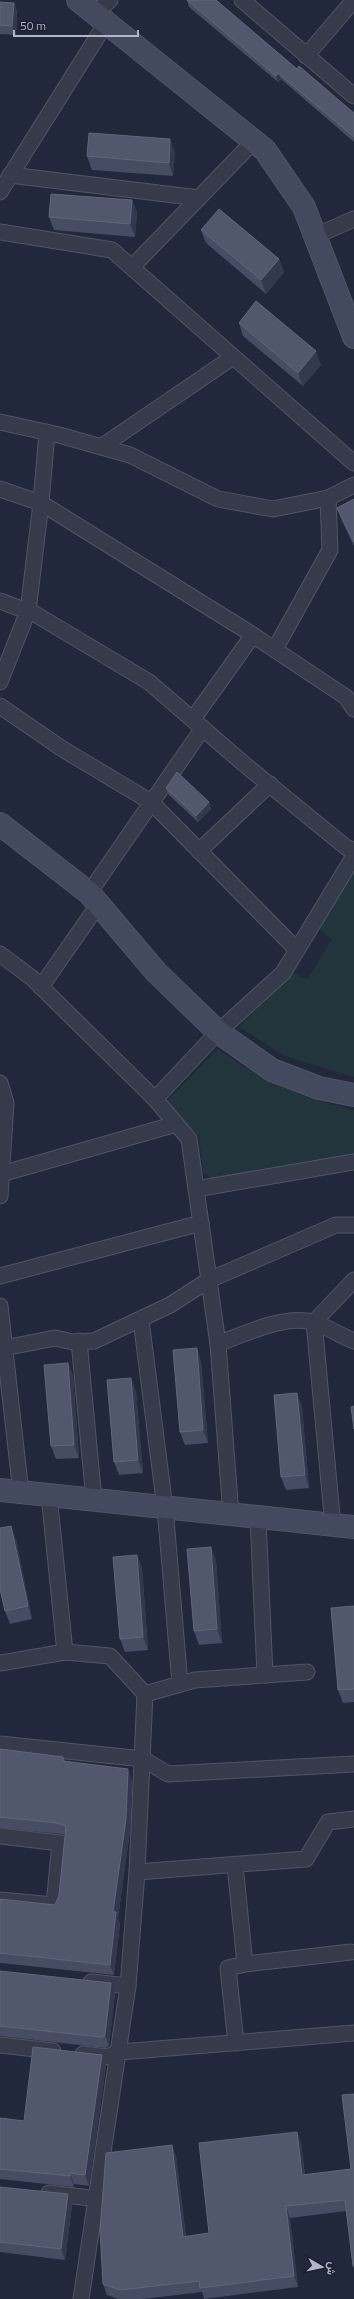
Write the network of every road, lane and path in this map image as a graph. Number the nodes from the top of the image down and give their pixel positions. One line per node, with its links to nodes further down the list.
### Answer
1 (78, 0): 4 (main road)
2 (242, 0): 5 (street)
3 (354, 0): 5 (street)
4 (103, 12): 7 (main road); 8 (street)
5 (306, 56): 6 (street)
6 (354, 96)
7 (254, 141): 10 (street); 13 (main road)
8 (10, 176): 9 (street); 10 (street)
9 (0, 192)
10 (199, 198): 14 (street)
11 (354, 220): 13 (street)
12 (0, 232): 14 (street)
13 (315, 236): 15 (main road)
14 (132, 267): 16 (street)
15 (354, 337)
16 (233, 357): 19 (street); 20 (street)
17 (0, 422): 18 (street)
18 (47, 432): 19 (street); 24 (street)
19 (101, 447): 23 (street)
20 (354, 463)
21 (354, 485): 23 (street)
22 (0, 489): 24 (street)
23 (328, 498): 28 (street)
24 (41, 503): 26 (street); 27 (street)
25 (0, 601): 26 (street)
26 (28, 611): 29 (street); 32 (street)
27 (253, 635): 28 (street); 32 (street)
28 (275, 649): 31 (street)
29 (0, 682)
30 (0, 706): 34 (street)
31 (354, 709)
32 (198, 724): 33 (street); 34 (street)
33 (270, 784): 36 (street); 37 (street)
34 (152, 802): 37 (street); 39 (street)
35 (0, 824): 39 (main road)
36 (354, 850)
37 (199, 851): 40 (street)
38 (354, 856): 40 (street)
39 (93, 899): 42 (street); 43 (main road)
40 (297, 950): 43 (street)
41 (0, 954): 42 (street)
42 (42, 987): 46 (street)
43 (218, 1032): 45 (main road); 46 (street)
44 (0, 1083): 49 (street)
45 (354, 1095)
46 (155, 1099): 47 (street)
47 (176, 1124): 49 (street); 50 (street)
48 (354, 1162): 50 (street)
49 (1, 1174): 51 (street)
50 (196, 1189): 52 (street)
51 (0, 1196)
52 (201, 1223): 54 (street); 55 (street)
53 (354, 1225): 55 (street)
54 (0, 1276)
55 (209, 1280): 58 (street); 62 (street)
56 (354, 1280): 59 (street)
57 (0, 1306): 63 (street)
58 (142, 1320): 60 (street); 67 (street)
59 (314, 1322): 61 (street); 62 (street); 70 (street)
60 (79, 1341): 63 (street); 66 (street)
61 (354, 1341)
62 (218, 1344): 68 (street)
63 (4, 1348): 64 (street)
64 (11, 1492): 65 (main road)
65 (49, 1495): 66 (main road); 72 (street)
66 (94, 1500): 67 (main road)
67 (165, 1508): 68 (main road); 76 (street)
68 (231, 1515): 69 (main road)
69 (258, 1518): 70 (main road); 75 (street)
70 (344, 1526): 71 (main road)
71 (354, 1531)
72 (65, 1652): 73 (street); 77 (street)
73 (0, 1663)
74 (307, 1672): 75 (street)
75 (265, 1675): 76 (street)
76 (180, 1684): 77 (street)
77 (145, 1694): 79 (street)
78 (0, 1744): 79 (street)
79 (142, 1759): 80 (street); 84 (street)
80 (354, 1764)
81 (354, 1819): 83 (street)
82 (0, 1836): 85 (street)
83 (235, 1865): 84 (street); 87 (street)
84 (137, 1872): 89 (street)
85 (0, 1900)
86 (351, 1952): 87 (street)
87 (245, 1964): 91 (street)
88 (76, 1980): 89 (street)
89 (128, 1986): 93 (street)
90 (354, 2033): 91 (street)
91 (236, 2043): 93 (street)
92 (0, 2045): 93 (street)
93 (120, 2052): 95 (street)
94 (38, 2192): 95 (street)
95 (98, 2199): 96 (street)
96 (81, 2299)

